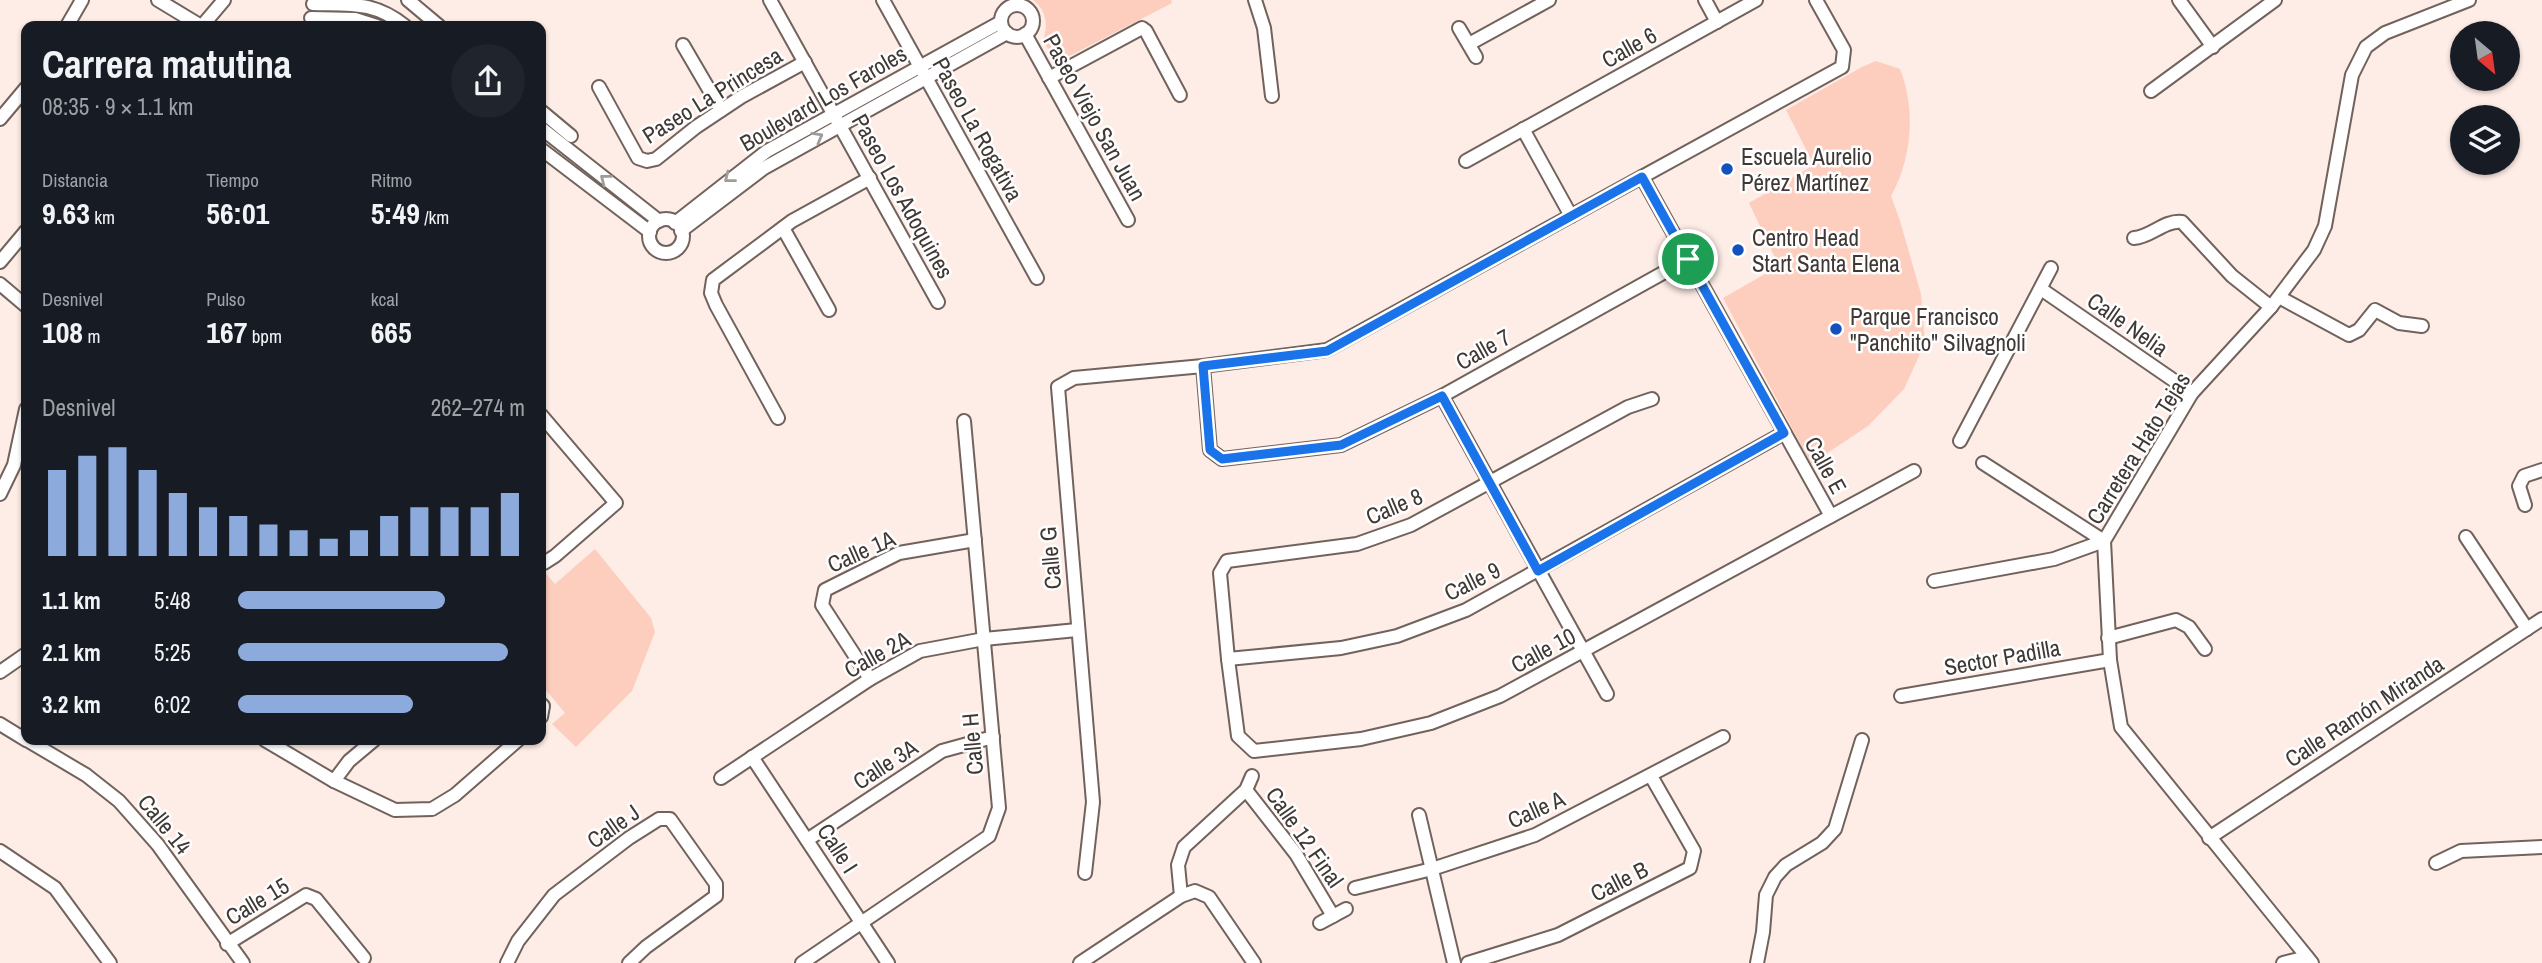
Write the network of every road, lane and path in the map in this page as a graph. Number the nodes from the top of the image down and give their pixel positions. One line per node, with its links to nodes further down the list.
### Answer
1 (82, 0): 19 (street)
2 (158, 0): 20 (street)
3 (225, 0): 21 (street)
4 (408, 0): 27 (street)
5 (771, 0): 36 (street, Paseo Los Adoquines)
6 (883, 0): 37 (street, Paseo La Rogativa)
7 (1255, 0): 43 (street)
8 (1549, 0): 32 (street)
9 (1705, 0): 28 (street)
10 (1756, 0): 28 (street, Calle 6)
11 (1816, 0): 53 (street)
12 (2179, 0): 34 (street)
13 (2275, 0): 34 (street)
14 (2469, 0): 70 (street, Carretera Hato Tejas)
15 (313, 2): 16 (street); 22 (street)
16 (342, 2): 26 (street)
17 (1008, 3): 29 (street, Paseo Viejo San Juan); 31 (street, Paseo Viejo San Juan)
18 (355, 19): 23 (street); 24 (street); 25 (street)
19 (70, 21)
20 (194, 21)
21 (206, 21)
22 (311, 21)
23 (326, 21)
24 (351, 21)
25 (361, 21)
26 (398, 21)
27 (433, 21)
28 (1717, 22): 48 (street, Calle 6)
29 (1004, 28): 31 (street, Paseo Viejo San Juan); 37 (street, Boulevard Los Faroles)
30 (1459, 28): 32 (street)
31 (1025, 34): 38 (street, Paseo Viejo San Juan)
32 (1469, 44): 35 (street)
33 (684, 45): 44 (street)
34 (2213, 47): 40 (street)
35 (1476, 57)
36 (805, 62): 44 (street, Paseo La Princesa); 47 (street, Paseo Los Adoquines)
37 (923, 73): 47 (street, Boulevard Los Faroles); 66 (street, Paseo La Rogativa)
38 (1049, 78): 42 (street); 56 (street, Paseo Viejo San Juan)
39 (599, 87): 44 (street, Paseo La Princesa)
40 (2151, 91)
41 (21, 94): 46 (street)
42 (1180, 94)
43 (1272, 96)
44 (720, 110)
45 (546, 115): 50 (street)
46 (0, 119)
47 (837, 120): 54 (street, Paseo Los Adoquines); 58 (street, Boulevard Los Faroles)
48 (1522, 129): 52 (street, Calle 6); 55 (street)
49 (546, 132): 57 (street, one-way to 49)
50 (571, 136)
51 (546, 153): 60 (street)
52 (1466, 161)
53 (1642, 177): 55 (street); 63 (street, Calle E)
54 (870, 178): 59 (street); 71 (street, Paseo Los Adoquines)
55 (1572, 216): 74 (street)
56 (1128, 220)
57 (659, 221): 58 (street); 60 (street)
58 (678, 227): 60 (street, Boulevard Los Faroles)
59 (783, 228): 72 (street); 78 (street)
60 (650, 232)
61 (21, 237): 64 (street)
62 (2134, 238): 70 (street)
63 (1688, 259): 76 (street, Calle 7); 82 (street, Calle E)
64 (0, 262)
65 (2051, 268): 68 (street)
66 (1037, 278)
67 (0, 284): 69 (street)
68 (2041, 289): 75 (street, Calle Nelia); 83 (street)
69 (21, 302)
70 (2275, 302): 73 (street); 75 (street, Carretera Hato Tejas)
71 (938, 303)
72 (829, 310)
73 (2422, 326)
74 (1203, 366): 76 (street, Calle 7); 99 (street, Calle G)
75 (2192, 393): 93 (street, Carretera Hato Tejas)
76 (1442, 396): 87 (street)
77 (1652, 399): 87 (street, Calle 8)
78 (778, 418)
79 (546, 421): 94 (street)
80 (964, 421): 92 (street, Calle H)
81 (21, 432): 88 (street)
82 (1784, 433): 90 (street, Calle E); 95 (street, Calle 9)
83 (1960, 441)
84 (1983, 463): 93 (street)
85 (2542, 470): 89 (street)
86 (1914, 471): 90 (street, Calle 10)
87 (1490, 483): 95 (street); 105 (street, Calle 8)
88 (0, 494)
89 (2525, 505)
90 (1831, 516): 103 (street, Calle 10)
91 (2466, 537): 98 (street)
92 (975, 540): 101 (street, Calle H); 108 (street, Calle 1A)
93 (2104, 541): 96 (street); 100 (street, Carretera Hato Tejas)
94 (546, 558)
95 (1538, 571): 103 (street); 105 (street, Calle 9)
96 (1934, 581)
97 (2542, 619): 98 (street, Calle Ramón Miranda)
98 (2527, 629): 127 (street, Calle Ramón Miranda)
99 (1077, 630): 101 (street, Calle 2A); 133 (street, Calle G)
100 (2108, 638): 102 (street); 106 (street, Carretera Hato Tejas)
101 (984, 639): 108 (street, Calle 2A); 113 (street, Calle H)
102 (2205, 649)
103 (1583, 652): 105 (street, Calle 10); 109 (street)
104 (21, 657): 107 (street)
105 (1228, 659)
106 (2110, 660): 110 (street, Sector Padilla); 127 (street, Carretera Hato Tejas)
107 (0, 672)
108 (870, 679): 120 (street, Calle 2A)
109 (1607, 694)
110 (1901, 696)
111 (0, 724): 112 (street, Calle 14)
112 (21, 737)
113 (993, 737): 128 (street, Calle 3A); 138 (street, Calle H)
114 (1723, 737): 122 (street, Calle A)
115 (1861, 740): 153 (street)
116 (35, 745): 140 (street, Calle 14)
117 (273, 745): 124 (street)
118 (368, 745): 124 (street)
119 (512, 745): 124 (street)
120 (752, 757): 123 (street, Calle 2A); 128 (street, Calle I)
121 (1252, 776): 125 (street)
122 (1651, 776): 132 (street, Calle A); 152 (street, Calle B)
123 (721, 778)
124 (334, 781)
125 (1246, 790): 135 (street, Calle 12 Final); 137 (street, Calle 12 Final)
126 (1419, 815): 132 (street)
127 (2209, 838): 142 (street, Carretera Hato Tejas)
128 (807, 841): 138 (street, Calle I)
129 (2542, 847): 131 (street)
130 (0, 850): 143 (street)
131 (2436, 863)
132 (1432, 869): 134 (street, Calle A); 151 (street)
133 (1085, 873)
134 (1355, 888)
135 (1181, 896): 149 (street); 150 (street)
136 (1346, 909): 137 (street)
137 (1333, 916): 139 (street)
138 (862, 923): 147 (street, Calle H); 148 (street, Calle I)
139 (1320, 923)
140 (228, 944): 141 (street, Calle 15); 144 (street, Calle 14)
141 (364, 958)
142 (2309, 960): 154 (street)
143 (110, 963)
144 (243, 963)
145 (507, 963): 146 (street, Calle J)
146 (629, 963)
147 (802, 963)
148 (888, 963)
149 (1080, 963)
150 (1254, 963)
151 (1454, 963)
152 (1468, 963)
153 (1757, 963)
154 (2283, 963)

